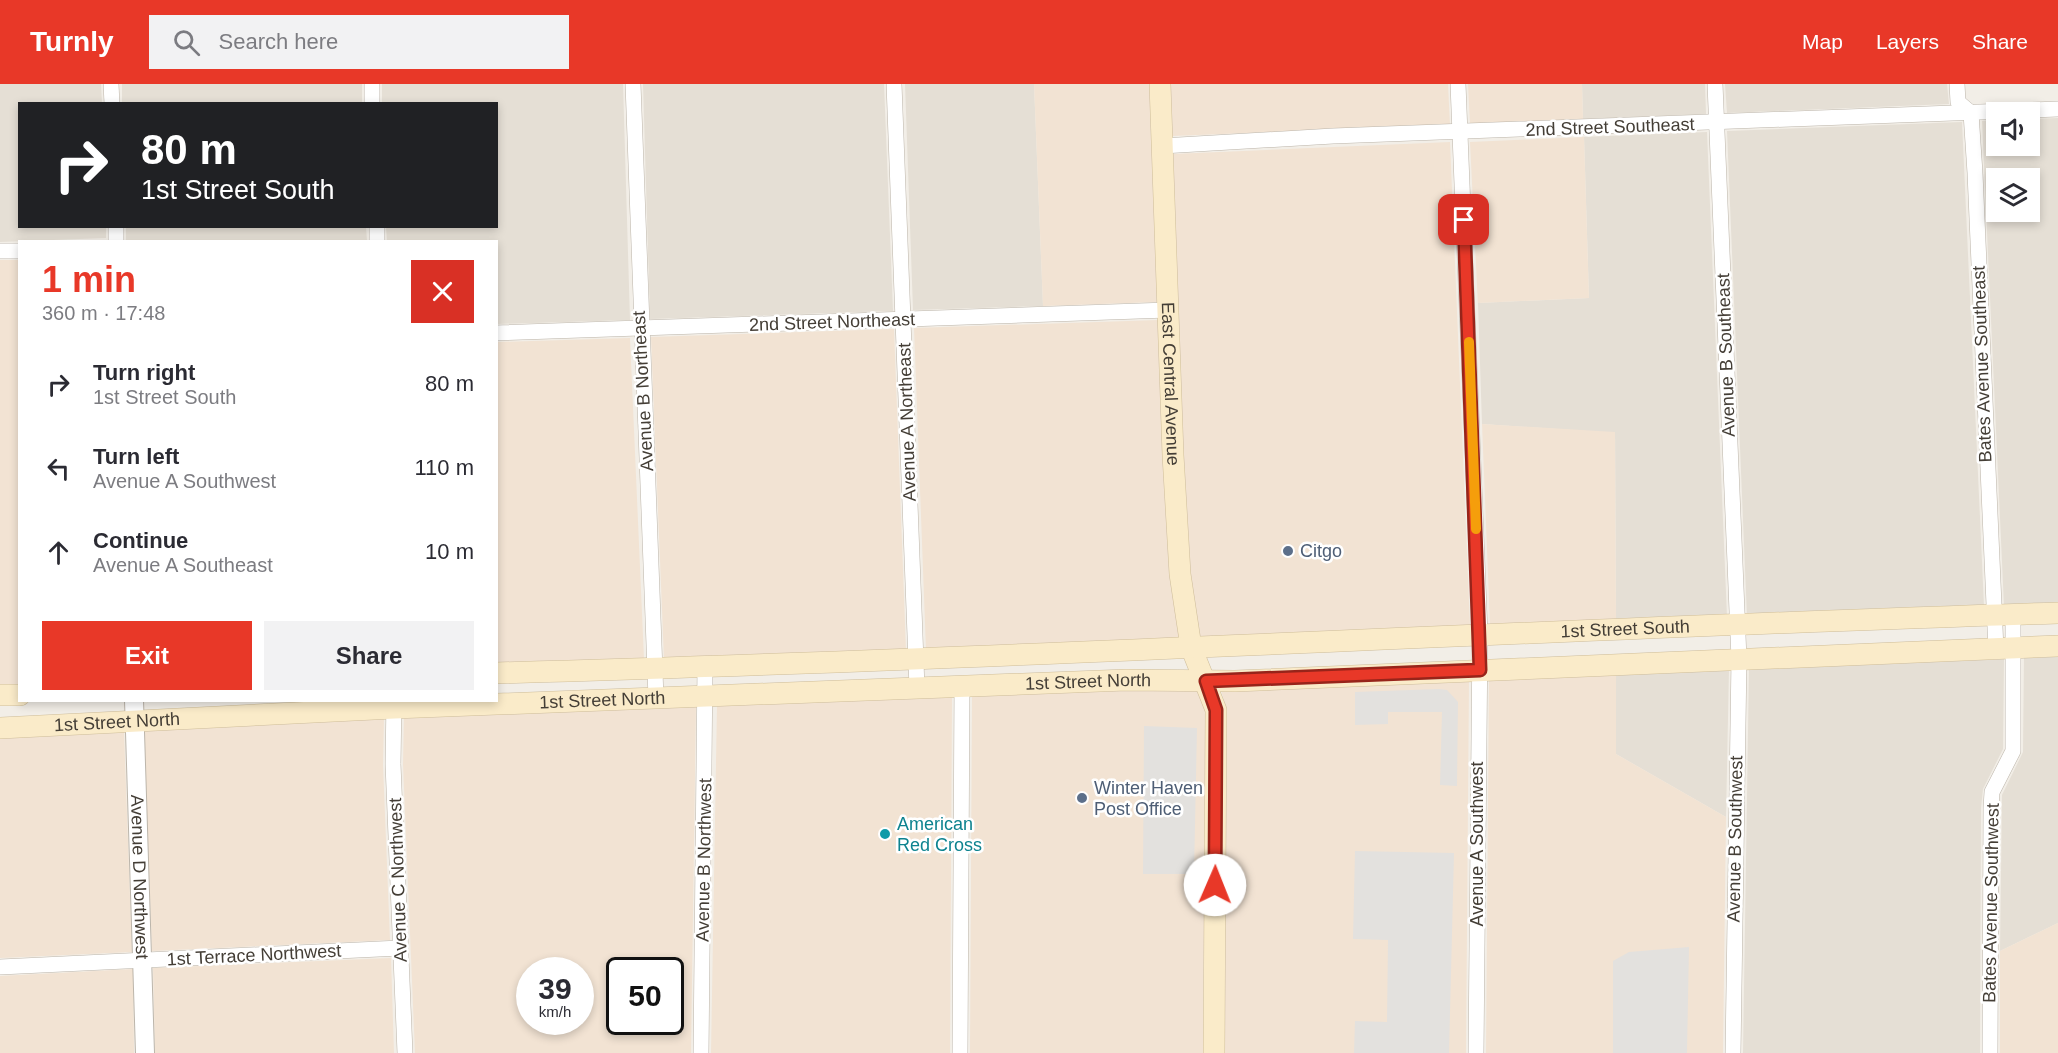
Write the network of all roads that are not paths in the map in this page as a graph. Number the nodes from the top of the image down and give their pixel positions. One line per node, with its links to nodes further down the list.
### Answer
1 (111, 84): 9 (street)
2 (372, 84): 10 (street)
3 (633, 84): 20 (street, Avenue B Northeast)
4 (894, 84): 19 (street, Avenue A Northeast)
5 (1160, 84): 15 (main road, East Central Avenue)
6 (1458, 84): 14 (street, Avenue A Southwest)
7 (1715, 84): 13 (street, Avenue B Southeast)
8 (1957, 84): 12 (street, Bates Avenue Southeast)
9 (112, 102)
10 (372, 102)
11 (2058, 109): 12 (street, 2nd Street Southeast)
12 (1971, 112): 13 (street, 2nd Street Southeast); 23 (street, Bates Avenue Southeast)
13 (1717, 122): 14 (street, 2nd Street Southeast); 24 (street, Avenue B Southeast)
14 (1460, 133): 15 (street, 2nd Street Southeast); 25 (street, Avenue A Southwest)
15 (1162, 146): 18 (main road, East Central Avenue)
16 (18, 251): 17 (street)
17 (0, 252)
18 (1168, 310): 19 (street, 2nd Street Northeast); 27 (main road, East Central Avenue)
19 (903, 320): 20 (street, 2nd Street Northeast); 29 (street, Avenue A Northeast)
20 (640, 328): 21 (street, 2nd Street Northeast); 32 (street, Avenue B Northeast)
21 (498, 333)
22 (2058, 613): 23 (main road, 1st Street South)
23 (2003, 615): 24 (main road, 1st Street South); 28 (street, Bates Avenue Southeast)
24 (1737, 626): 25 (main road, 1st Street South); 30 (street, Avenue B Southwest)
25 (1480, 634): 27 (main road, 1st Street South); 33 (street, Avenue A Southwest)
26 (2058, 646): 28 (main road, 1st Street South)
27 (1191, 647): 29 (main road, 1st Street North); 35 (main road, East Central Avenue)
28 (2005, 649): 30 (main road, 1st Street South); 58 (street, Bates Avenue Southwest)
29 (917, 659): 31 (main road, 1st Street North); 37 (street, Avenue A Northeast)
30 (1739, 659): 33 (main road, 1st Street South); 57 (street, Avenue B Southwest)
31 (705, 667): 32 (main road, 1st Street North); 40 (street, Avenue B Northwest)
32 (654, 668): 34 (main road, 1st Street North); 41 (street, Avenue B Northeast)
33 (1480, 670): 35 (main road, 1st Street South); 56 (street, Avenue A Southwest)
34 (498, 673)
35 (1206, 681): 36 (main road, 1st Street North); 55 (main road, East Central Avenue)
36 (962, 686): 37 (main road, 1st Street North); 54 (street)
37 (917, 688): 40 (main road, 1st Street North)
38 (18, 694): 39 (main road)
39 (0, 695)
40 (707, 696): 41 (main road, 1st Street North); 53 (street, Avenue B Northwest)
41 (656, 698): 44 (main road, 1st Street North)
42 (134, 702): 46 (street, Avenue D Northwest)
43 (481, 702): 45 (main road, 1st Street North)
44 (498, 702)
45 (394, 704): 46 (main road, 1st Street North); 48 (street, Avenue C Northwest)
46 (134, 723): 47 (main road, 1st Street North); 49 (street, Avenue D Northwest)
47 (0, 728)
48 (400, 948): 49 (street, 1st Terrace Northwest); 52 (street, Avenue C Northwest)
49 (142, 960): 50 (street, 1st Terrace Northwest); 51 (street, Avenue D Northwest)
50 (0, 967)
51 (145, 1053)
52 (405, 1053)
53 (701, 1053)
54 (960, 1053)
55 (1214, 1053)
56 (1476, 1053)
57 (1733, 1053)
58 (1990, 1053)

